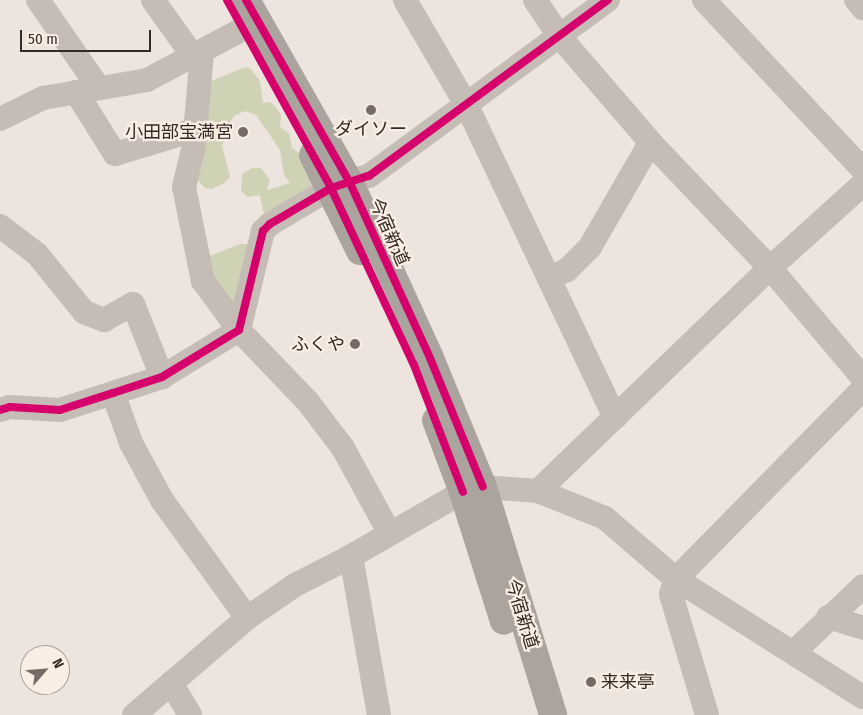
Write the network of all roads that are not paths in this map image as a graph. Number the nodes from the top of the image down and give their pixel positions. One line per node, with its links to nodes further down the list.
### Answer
1 (38, 0): 14 (street)
2 (153, 0): 13 (street)
3 (227, 0): 11 (highway, 今宿新道)
4 (246, 0): 22 (highway, 今宿新道)
5 (405, 0): 16 (street)
6 (535, 0): 12 (street)
7 (608, 0): 12 (street)
8 (704, 0): 20 (street)
9 (856, 0): 10 (street)
10 (863, 8)
11 (243, 29): 13 (street); 22 (highway, 今宿新道)
12 (560, 37): 16 (street); 19 (street)
13 (198, 54): 14 (street); 18 (street)
14 (100, 88): 15 (street)
15 (76, 92): 17 (street); 18 (street)
16 (467, 106): 22 (street); 25 (street)
17 (2, 115)
18 (195, 130): 26 (street)
19 (652, 144): 24 (street); 25 (street)
20 (863, 170)
21 (863, 184): 24 (street)
22 (341, 186): 26 (street); 33 (highway, 今宿新道)
23 (0, 226): 27 (street)
24 (770, 268): 28 (street); 32 (street)
25 (549, 278): 32 (street)
26 (239, 330): 27 (street); 35 (street)
27 (162, 377): 30 (street)
28 (863, 378)
29 (863, 388): 37 (street)
30 (113, 393): 31 (street); 40 (street)
31 (0, 410)
32 (615, 418): 34 (street)
33 (473, 490): 34 (street); 35 (street); 48 (highway, 今宿新道); 49 (highway, 今宿新道)
34 (538, 491): 37 (street)
35 (389, 532): 36 (street)
36 (348, 558): 40 (street); 47 (street)
37 (676, 579): 42 (street); 50 (street)
38 (863, 586): 39 (street)
39 (828, 617): 41 (street); 42 (street)
40 (247, 618): 43 (street)
41 (863, 628)
42 (794, 652): 44 (street)
43 (171, 683): 45 (street); 46 (street)
44 (863, 697)
45 (134, 715)
46 (190, 715)
47 (379, 715)
48 (534, 715)
49 (553, 715)
50 (707, 715)

